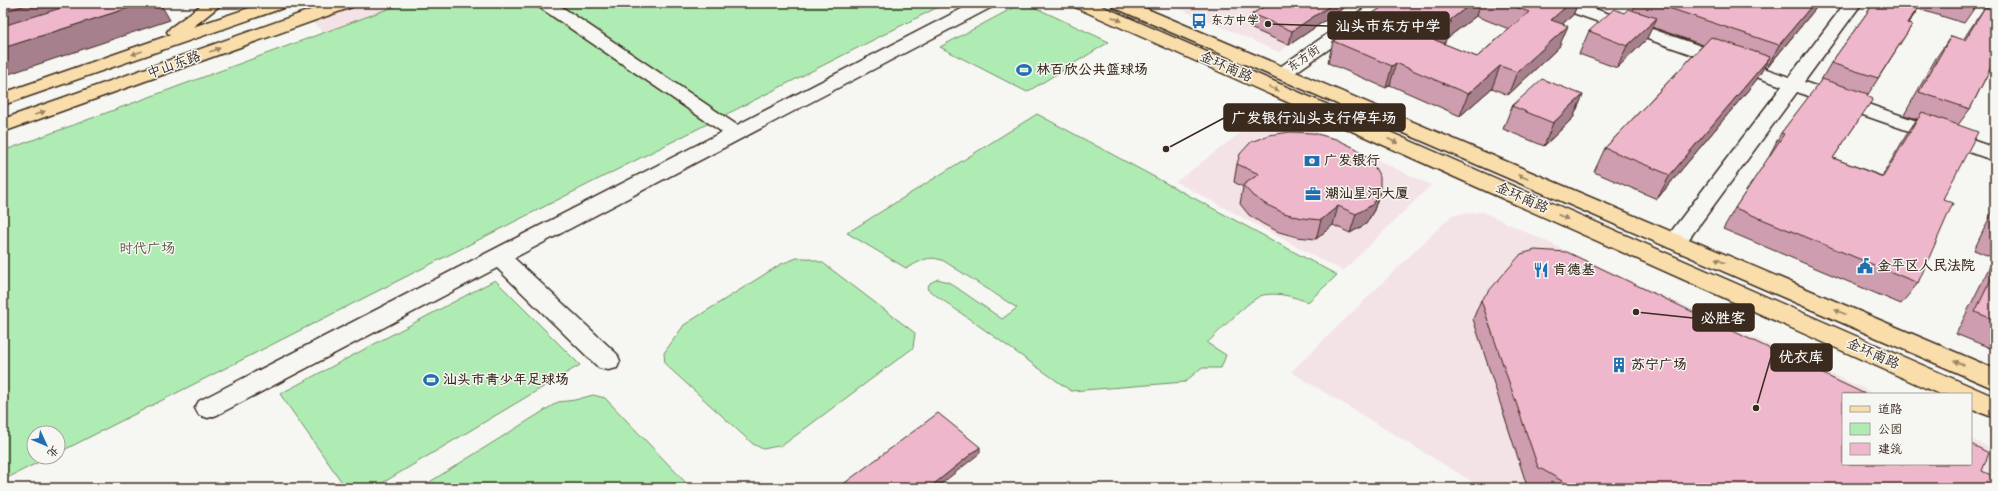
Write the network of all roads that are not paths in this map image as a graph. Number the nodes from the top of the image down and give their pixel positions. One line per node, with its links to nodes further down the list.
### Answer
1 (215, 3): 11 (main road)
2 (280, 3): 11 (main road, 中山东路)
3 (346, 3): 15 (main road, 中山东路, one-way to 3)
4 (544, 3): 16 (street)
5 (986, 3): 16 (street)
6 (1081, 3): 22 (main road, 金环南路, one-way to 22)
7 (1119, 3): 12 (main road, 金环南路)
8 (1383, 3): 12 (street, 东方街)
9 (1562, 3): 13 (street)
10 (1854, 3): 13 (street)
11 (157, 46): 14 (main road, 中山东路, one-way to 14)
12 (1283, 74): 18 (main road, 金环南路, one-way to 12)
13 (1793, 84): 17 (street); 18 (street)
14 (3, 99)
15 (3, 126)
16 (736, 133): 19 (street)
17 (1995, 155)
18 (1675, 242): 21 (main road, 金环南路, one-way to 18)
19 (499, 257): 20 (street); 24 (street)
20 (608, 361)
21 (1995, 379)
22 (1961, 393)
23 (1972, 398): 25 (main road)
24 (208, 408)
25 (1995, 408)

